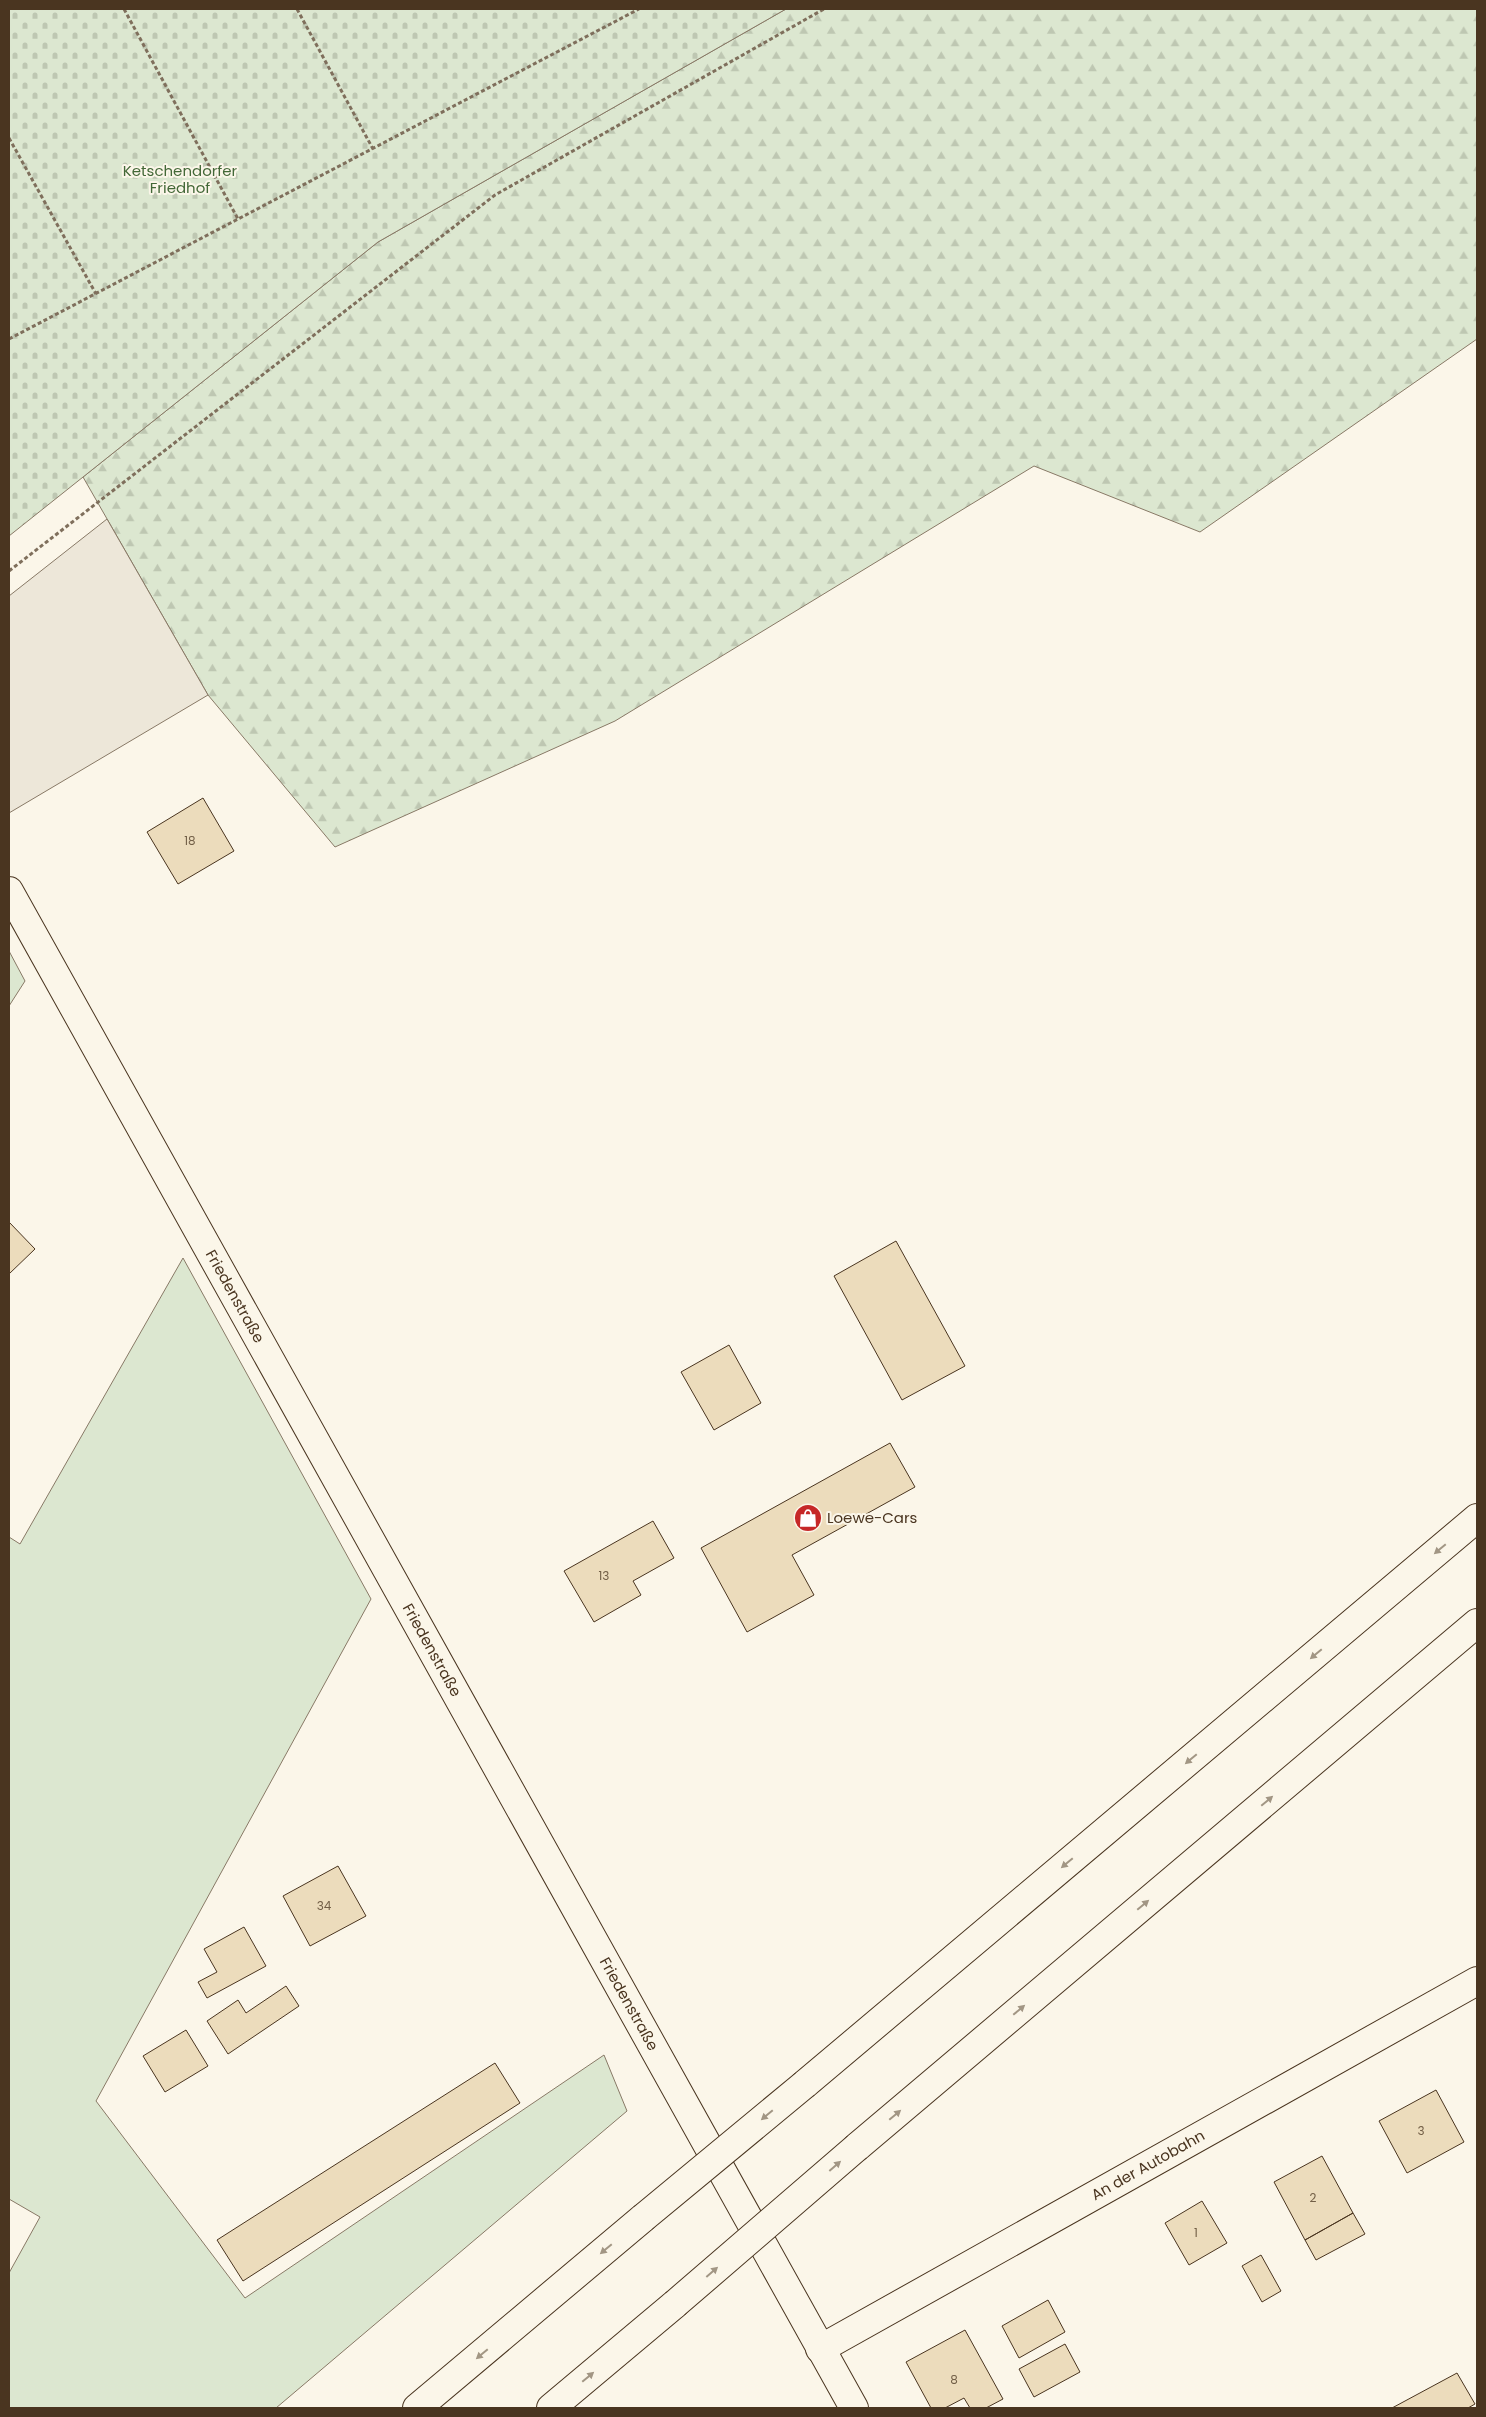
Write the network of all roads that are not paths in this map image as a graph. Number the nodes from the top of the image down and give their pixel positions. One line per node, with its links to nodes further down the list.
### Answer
1 (9, 891): 5 (main road, Friedenstraße)
2 (1477, 1518): 6 (main road, one-way to 6, bridge)
3 (1477, 1623): 7 (main road, one-way to 3, bridge)
4 (1477, 1981): 5 (main road, An der Autobahn)
5 (820, 2349): 8 (main road, Friedenstraße)
6 (417, 2408)
7 (551, 2408)
8 (854, 2408)

